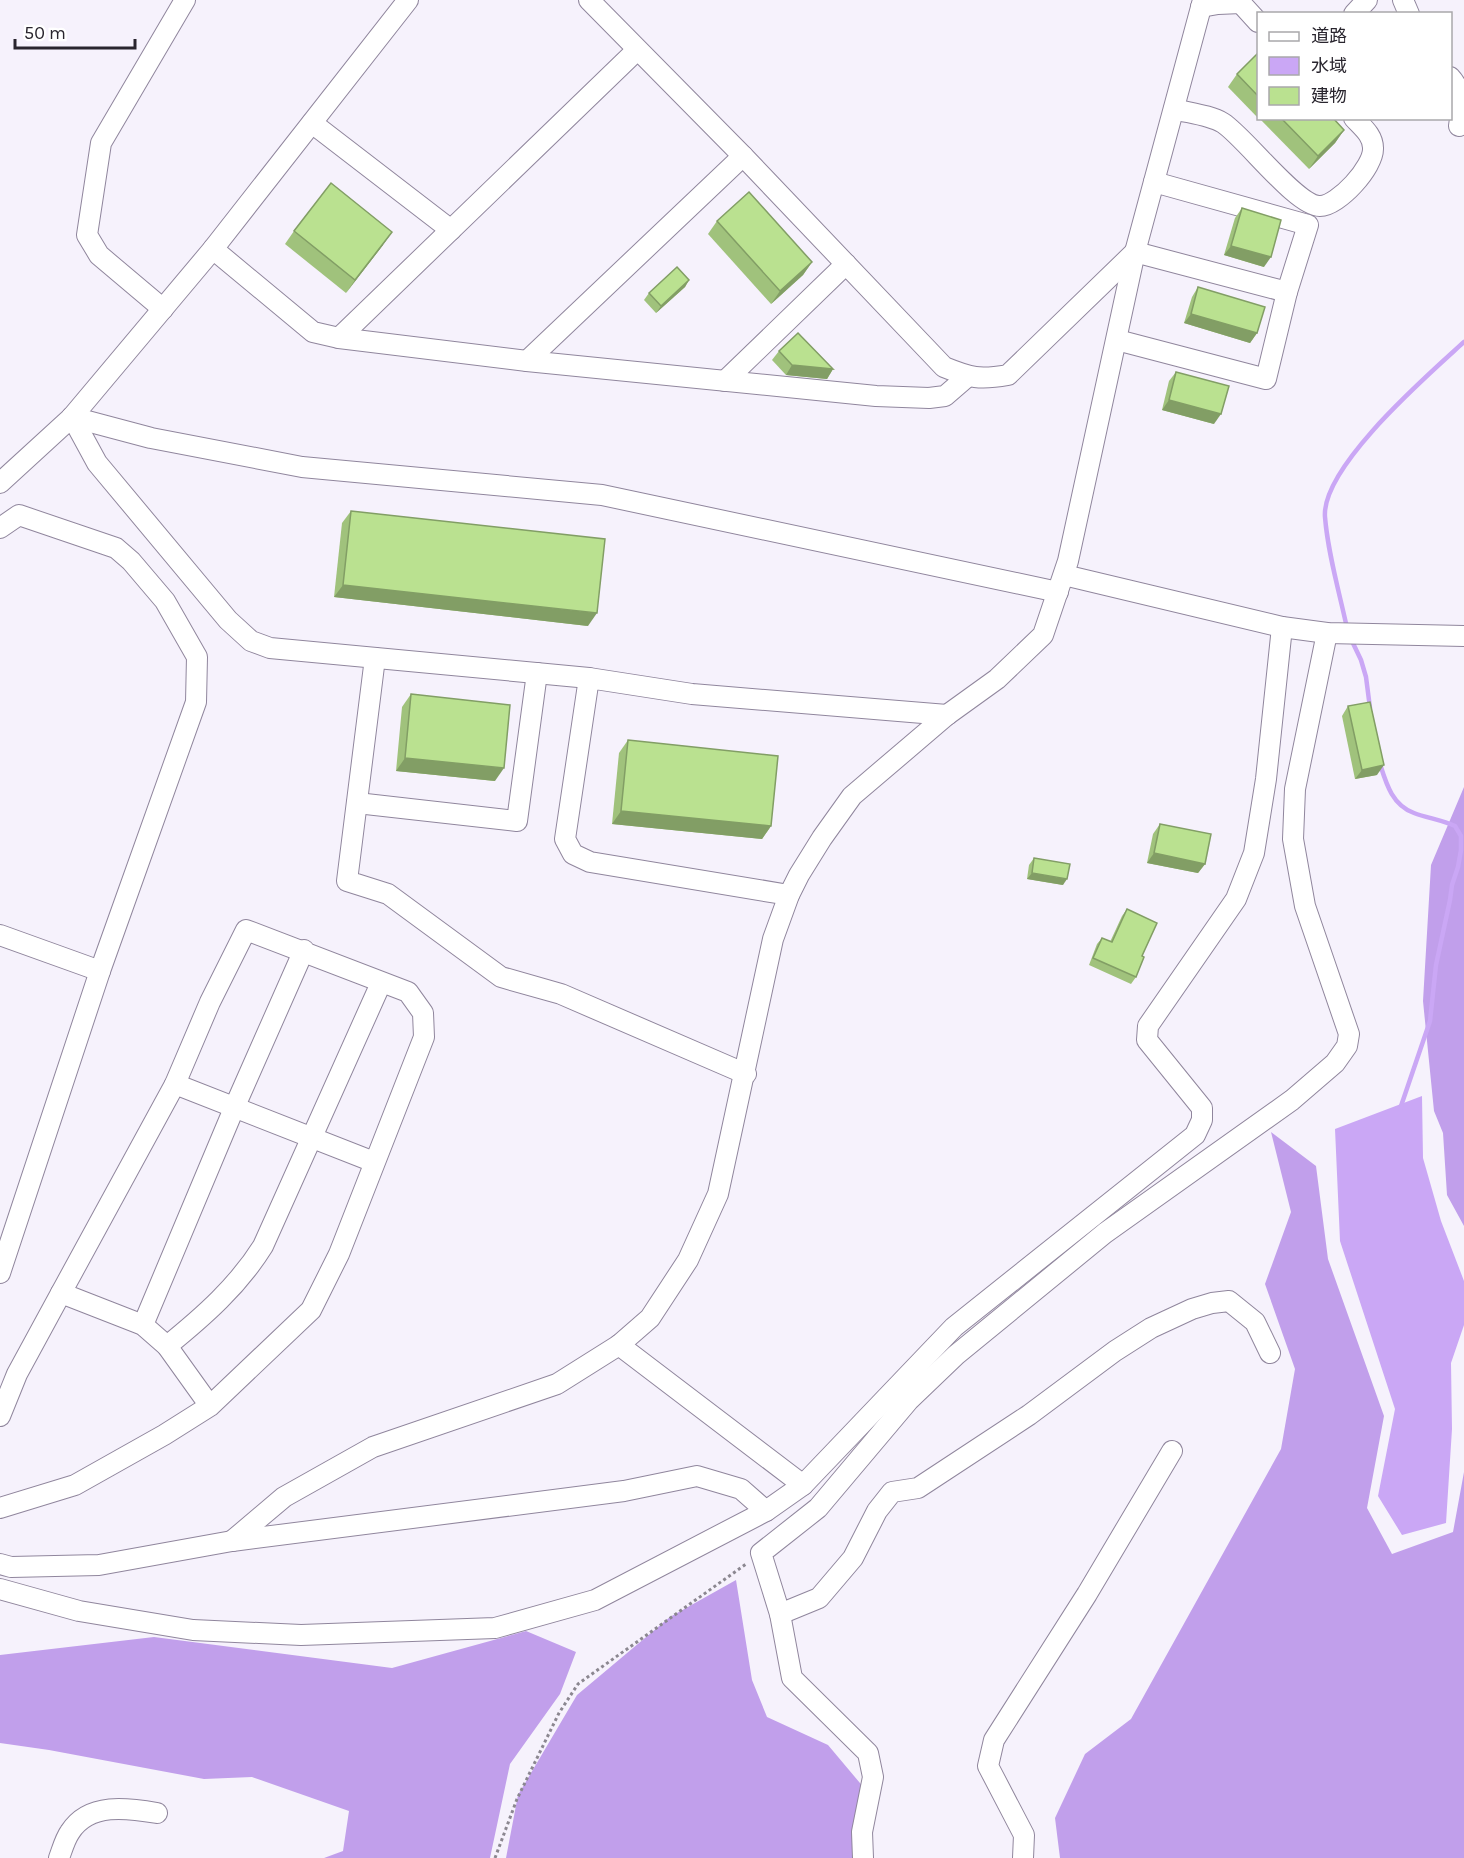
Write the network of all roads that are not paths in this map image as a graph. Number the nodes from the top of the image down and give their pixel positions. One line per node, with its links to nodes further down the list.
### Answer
1 (185, 0): 22 (street)
2 (408, 0): 13 (street)
3 (589, 0): 9 (street)
4 (1368, 0): 7 (street)
5 (1240, 2): 6 (street); 8 (street)
6 (1202, 4): 11 (street)
7 (1356, 12)
8 (1257, 21)
9 (638, 50): 15 (street); 17 (street)
10 (1452, 81): 14 (street)
11 (1174, 109): 12 (street); 16 (street)
12 (1356, 120)
13 (312, 123): 17 (street); 18 (street)
14 (1459, 126)
15 (743, 156): 20 (street); 25 (street)
16 (1155, 182): 19 (street); 21 (street)
17 (451, 230): 23 (street)
18 (213, 249): 22 (street); 23 (street)
19 (1136, 252): 21 (street); 24 (street); 26 (street)
20 (846, 264): 26 (street); 27 (street)
21 (1287, 292): 24 (street)
22 (163, 309): 28 (street)
23 (339, 338): 25 (street)
24 (1116, 340): 31 (street)
25 (527, 361): 27 (street)
26 (967, 377): 27 (street)
27 (725, 381)
28 (72, 417): 29 (street); 31 (street); 35 (street)
29 (0, 483)
30 (0, 528): 43 (street)
31 (1061, 583): 32 (street); 38 (street)
32 (1282, 627): 33 (street); 59 (street)
33 (1327, 633): 34 (street); 65 (street)
34 (1464, 636)
35 (375, 658): 36 (street); 39 (street)
36 (537, 673): 37 (street); 39 (street)
37 (589, 678): 38 (street); 40 (street)
38 (947, 716): 40 (street)
39 (357, 802): 45 (street)
40 (789, 895): 45 (street)
41 (0, 935): 43 (street)
42 (304, 951): 44 (street); 46 (street); 47 (street)
43 (100, 971): 50 (street)
44 (381, 983): 48 (street); 49 (street)
45 (746, 1074): 53 (street)
46 (175, 1084): 47 (street); 51 (street)
47 (235, 1106): 48 (street); 52 (street)
48 (311, 1137): 49 (street); 54 (street)
49 (374, 1162): 56 (street)
50 (0, 1273)
51 (61, 1293): 52 (street); 57 (street)
52 (143, 1325): 54 (street)
53 (619, 1345): 59 (street); 62 (street)
54 (167, 1346): 56 (street)
55 (1270, 1353): 65 (street)
56 (210, 1406): 60 (street)
57 (0, 1416)
58 (1173, 1451): 69 (street)
59 (803, 1485): 61 (street)
60 (0, 1509)
61 (766, 1511): 62 (street); 64 (street)
62 (232, 1541): 63 (street)
63 (0, 1564)
64 (0, 1589)
65 (780, 1614): 68 (street)
66 (157, 1813): 67 (street)
67 (59, 1858)
68 (863, 1858)
69 (1023, 1858)

